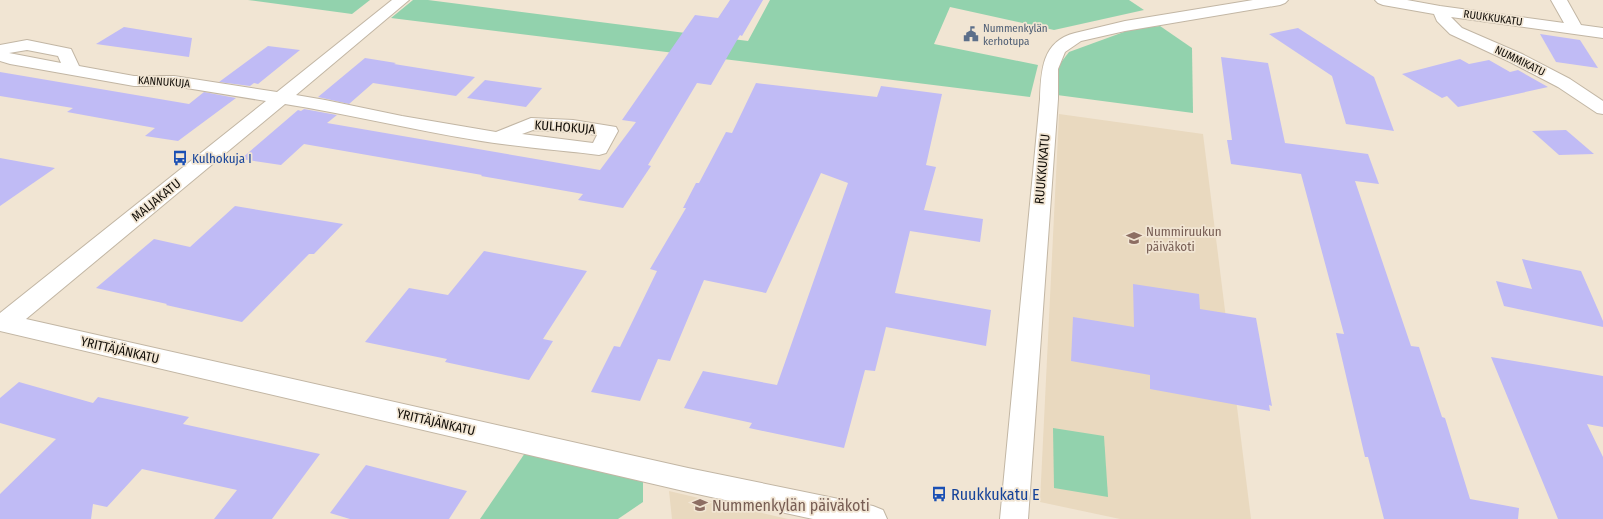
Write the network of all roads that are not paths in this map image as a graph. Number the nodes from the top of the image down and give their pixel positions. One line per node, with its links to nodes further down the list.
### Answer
1 (401, 0): 11 (street, MALJAKATU)
2 (1280, 0): 16 (street, RUUKKUKATU)
3 (1383, 0): 5 (street, RUUKKUKATU)
4 (1559, 0): 6 (street)
5 (1440, 11): 6 (street, RUUKKUKATU); 12 (street, NUMMIKATU)
6 (1576, 29): 7 (street, RUUKKUKATU)
7 (1603, 33)
8 (0, 50): 10 (street)
9 (0, 56): 10 (street, KANNUKUJA)
10 (72, 70): 11 (street, KANNUKUJA)
11 (281, 98): 13 (street, KULHOKUJA); 14 (street, MALJAKATU)
12 (1603, 109)
13 (499, 137): 13 (street, KULHOKUJA)
14 (2, 323): 15 (street, YRITTÄJÄNKATU)
15 (873, 519)
16 (1014, 519)

